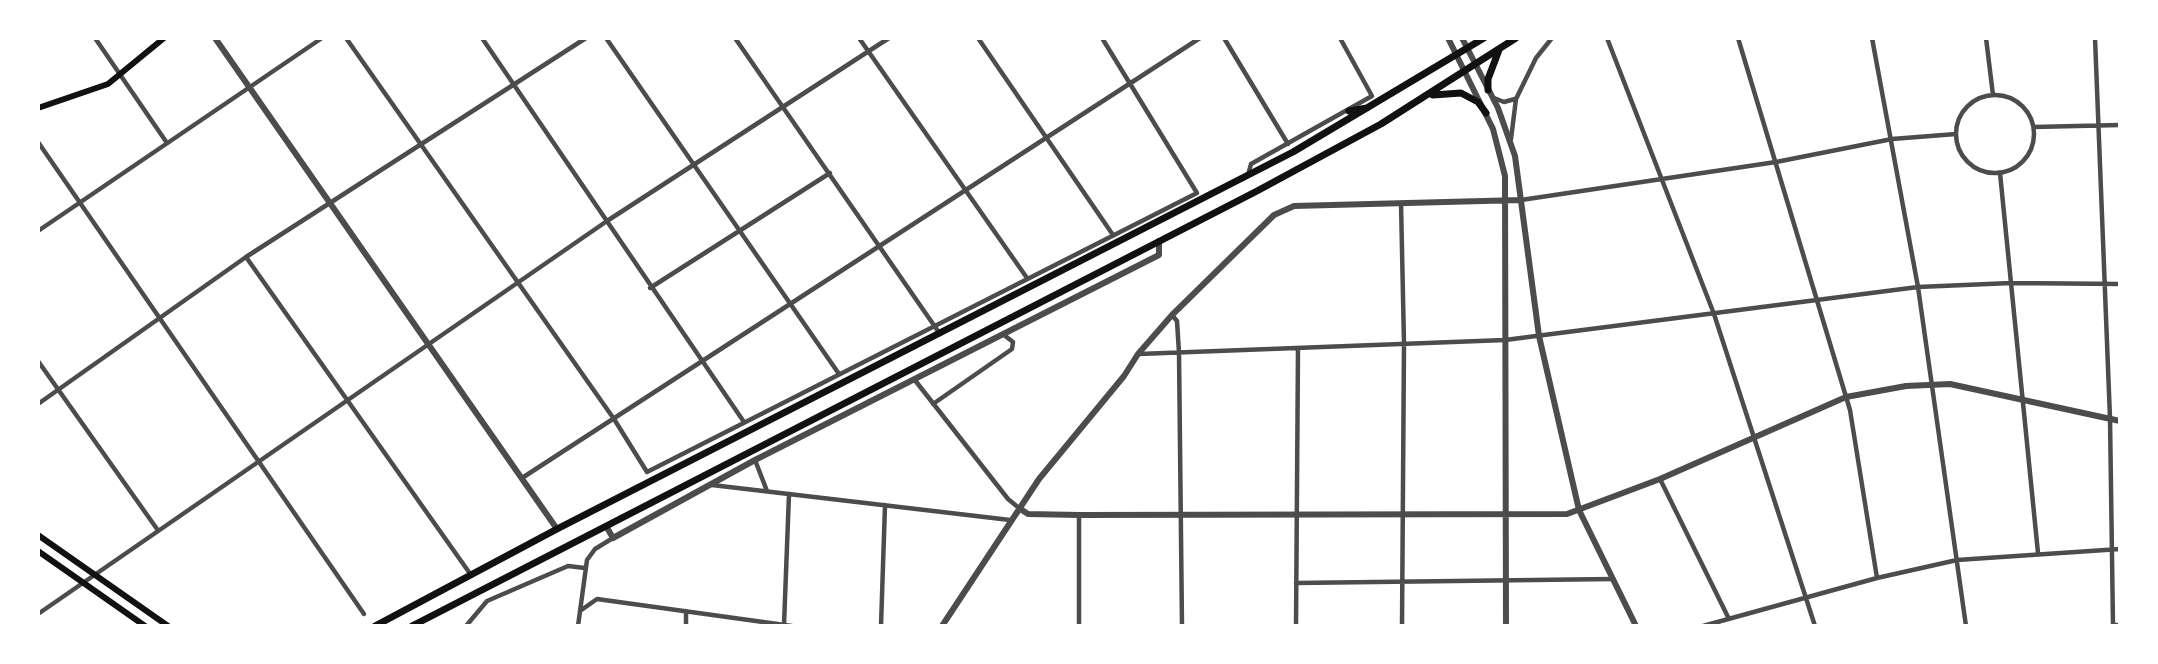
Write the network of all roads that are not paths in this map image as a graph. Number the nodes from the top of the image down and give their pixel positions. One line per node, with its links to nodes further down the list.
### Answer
1 (95, 38): 33 (street)
2 (164, 38): 33 (main road)
3 (215, 38): 36 (street)
4 (322, 38): 36 (street)
5 (346, 38): 55 (street)
6 (482, 38): 35 (street)
7 (586, 38): 35 (street)
8 (606, 38): 58 (street)
9 (735, 38): 41 (street)
10 (859, 38): 29 (street)
11 (889, 38): 29 (street)
12 (978, 38): 50 (street)
13 (1101, 38): 34 (street)
14 (1200, 38): 34 (street)
15 (1224, 38): 56 (street)
16 (1340, 38): 44 (street)
17 (1448, 38): 30 (street)
18 (1462, 38): 28 (street)
19 (1484, 38): 28 (main road)
20 (1516, 38): 27 (main road)
21 (1552, 38): 40 (street)
22 (1607, 38): 62 (street)
23 (1738, 38): 57 (street)
24 (1872, 38): 51 (street)
25 (1986, 38): 39 (street)
26 (2095, 38): 46 (street)
27 (1499, 49): 31 (main road); 37 (main road)
28 (1468, 50): 30 (main road); 31 (street)
29 (869, 51): 41 (street); 63 (street)
30 (1457, 56): 32 (street); 43 (main road)
31 (1475, 65): 32 (main road); 37 (street)
32 (1465, 72): 38 (main road); 45 (street)
33 (121, 75): 42 (main road); 54 (street)
34 (1129, 84): 50 (street); 72 (street)
35 (513, 85): 55 (street); 69 (street)
36 (249, 86): 54 (street); 68 (street)
37 (1490, 93): 40 (street); 52 (street)
38 (1429, 95): 45 (main road); 73 (main road)
39 (1993, 95): 48 (street); 49 (street)
40 (1516, 99): 52 (street)
41 (784, 107): 58 (street); 59 (street)
42 (38, 108)
43 (1371, 108): 44 (main road); 61 (main road)
44 (1349, 111): 56 (street)
45 (1486, 113): 64 (street)
46 (2099, 124): 47 (street); 48 (street); 81 (street)
47 (2119, 125)
48 (2034, 127): 60 (street)
49 (1956, 134): 51 (street); 60 (street)
50 (1047, 138): 63 (street); 72 (street)
51 (1892, 139): 57 (street); 83 (street)
52 (1511, 140): 65 (street)
53 (38, 142): 67 (street)
54 (167, 143): 67 (street)
55 (420, 144): 68 (street); 79 (street)
56 (1288, 144): 61 (street)
57 (1776, 162): 62 (street); 86 (street)
58 (695, 163): 69 (street); 70 (street)
59 (830, 173): 70 (street); 75 (street)
60 (2000, 173): 80 (street)
61 (1247, 176): 76 (main road)
62 (1661, 179): 65 (street); 89 (street)
63 (968, 191): 75 (street); 78 (street)
64 (1505, 200): 65 (street); 66 (street); 96 (street)
65 (1521, 200): 95 (street)
66 (1401, 201): 90 (street); 97 (street)
67 (81, 202): 71 (street); 91 (street)
68 (330, 202): 77 (street); 98 (street)
69 (607, 221): 79 (street); 84 (street)
70 (741, 231): 84 (street); 87 (street)
71 (38, 232)
72 (1114, 235): 74 (street)
73 (1159, 241): 94 (street); 101 (main road)
74 (1099, 242): 76 (street); 78 (street)
75 (881, 248): 87 (street); 92 (street)
76 (1104, 250): 88 (main road)
77 (246, 257): 91 (street); 112 (street)
78 (1027, 278): 85 (street)
79 (518, 282): 98 (street); 116 (street)
80 (2011, 284): 81 (street); 83 (street); 111 (street)
81 (2105, 284): 82 (street); 115 (street)
82 (2119, 284)
83 (1918, 287): 86 (street); 108 (street)
84 (650, 288): 104 (street)
85 (993, 296): 88 (street); 92 (street)
86 (1817, 300): 89 (street); 110 (street)
87 (793, 304): 104 (street); 106 (street)
88 (998, 304): 93 (main road)
89 (1714, 314): 95 (street); 119 (street)
90 (1172, 315): 100 (street); 102 (street)
91 (160, 317): 109 (street); 120 (street)
92 (934, 326): 93 (street); 106 (street)
93 (940, 334): 137 (main road)
94 (1004, 335): 105 (street); 114 (street)
95 (1539, 336): 96 (street); 129 (street)
96 (1505, 340): 97 (street); 130 (street)
97 (1404, 343): 99 (street); 134 (street)
98 (429, 344): 112 (street); 122 (street)
99 (1298, 348): 100 (street); 133 (street)
100 (1179, 353): 102 (street); 132 (street)
101 (940, 354): 105 (street); 136 (main road)
102 (1138, 354): 128 (street)
103 (38, 362): 109 (street)
104 (701, 362): 116 (street); 118 (street)
105 (945, 364): 107 (street)
106 (839, 374): 118 (street)
107 (914, 379): 114 (street); 121 (street)
108 (1931, 385): 110 (street); 111 (street); 145 (street)
109 (58, 390): 113 (street); 138 (street)
110 (1846, 397): 119 (street); 149 (street)
111 (2023, 398): 115 (street); 144 (street)
112 (346, 399): 120 (street); 148 (street)
113 (38, 404)
114 (933, 404): 128 (street)
115 (2110, 418): 117 (street); 141 (street)
116 (614, 419): 118 (street); 122 (street)
117 (2119, 421)
118 (744, 422)
119 (1757, 438): 123 (street); 156 (street)
120 (258, 459): 138 (street); 161 (street)
121 (755, 460): 124 (street); 125 (street)
122 (522, 478): 137 (street)
123 (1660, 479): 129 (street); 162 (street)
124 (708, 484): 125 (street); 140 (street)
125 (767, 491): 126 (street)
126 (789, 494): 127 (street); 170 (street)
127 (885, 505): 135 (street); 172 (street)
128 (1019, 508): 131 (street); 135 (street)
129 (1579, 510): 130 (street); 150 (street)
130 (1506, 514): 134 (street); 151 (street)
131 (1079, 515): 132 (street); 174 (street)
132 (1179, 515): 133 (street); 175 (street)
133 (1297, 515): 134 (street); 154 (street)
134 (1403, 515): 152 (street)
135 (1010, 520): 173 (street)
136 (606, 526): 140 (street); 155 (main road)
137 (557, 528): 148 (main road)
138 (158, 530): 147 (street)
139 (38, 535): 147 (main road)
140 (613, 538): 146 (street)
141 (2112, 550): 142 (street); 144 (street); 183 (street)
142 (2119, 550)
143 (38, 551): 153 (main road)
144 (2038, 552): 145 (street)
145 (1956, 560): 149 (street); 182 (street)
146 (586, 568): 157 (street); 158 (street)
147 (93, 575): 153 (street); 164 (main road)
148 (471, 575): 165 (main road)
149 (1877, 578): 156 (street)
150 (1613, 579): 151 (street); 179 (street)
151 (1506, 580): 152 (street); 178 (street)
152 (1402, 582): 154 (street); 177 (street)
153 (82, 583): 160 (street); 163 (main road)
154 (1296, 583): 176 (street)
155 (480, 589): 157 (street); 166 (main road)
156 (1807, 597): 162 (street); 181 (street)
157 (487, 601): 167 (street)
158 (580, 611): 159 (street); 168 (street)
159 (686, 611): 169 (street); 170 (street)
160 (38, 614)
161 (364, 614)
162 (1728, 619): 180 (street)
163 (145, 625)
164 (168, 625)
165 (375, 625)
166 (412, 625)
167 (466, 625)
168 (578, 625)
169 (686, 625)
170 (784, 625): 171 (street)
171 (792, 625)
172 (881, 625)
173 (942, 625)
174 (1079, 625)
175 (1182, 625)
176 (1296, 625)
177 (1402, 625)
178 (1506, 625)
179 (1636, 625)
180 (1703, 625)
181 (1815, 625)
182 (1966, 625)
183 (2113, 625): 184 (street)
184 (2119, 625)

